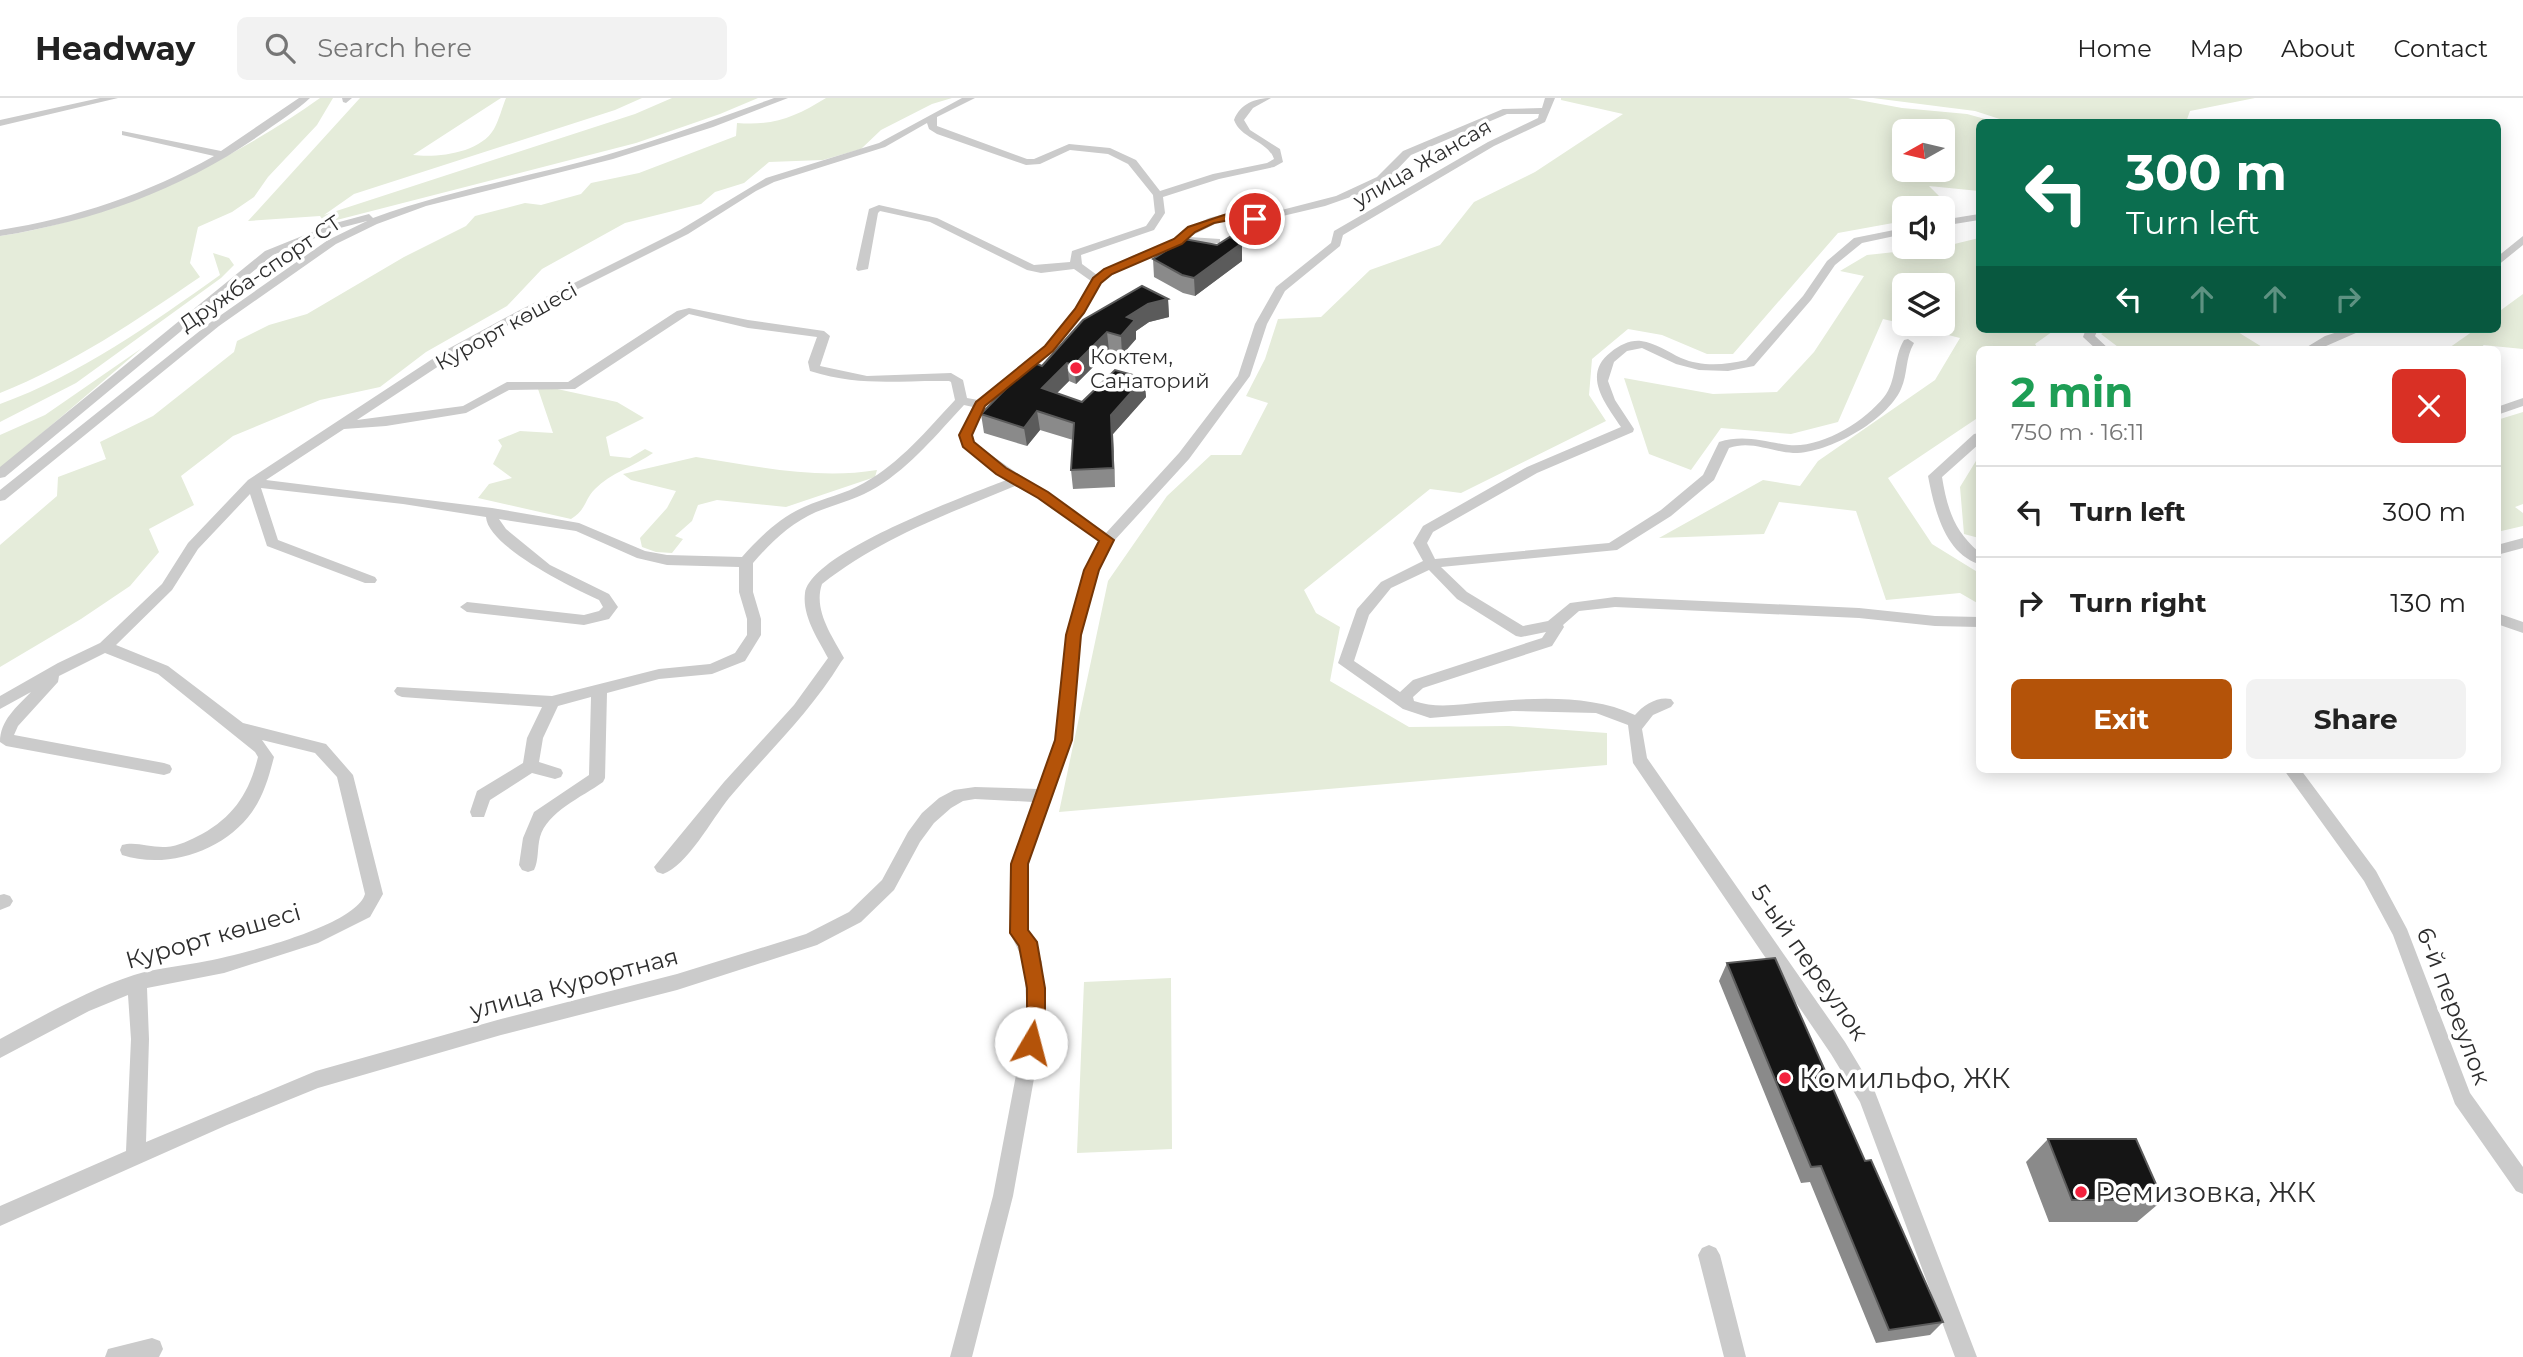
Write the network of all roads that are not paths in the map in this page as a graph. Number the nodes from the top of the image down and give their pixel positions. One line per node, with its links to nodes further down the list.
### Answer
1 (113, 98): 9 (street)
2 (305, 98): 11 (street)
3 (783, 98): 13 (street, Дружба-спорт СТ)
4 (970, 98): 8 (street, Курорт көшесі)
5 (1266, 98): 12 (street)
6 (1550, 98): 7 (street)
7 (1545, 111): 20 (street); 41 (street, улица Жансая)
8 (932, 116): 12 (street); 34 (street, Курорт көшесі)
9 (0, 123)
10 (125, 134): 11 (street)
11 (224, 155): 16 (street)
12 (1158, 195): 22 (street)
13 (422, 204): 36 (street); 39 (street, Дружба-спорт СТ)
14 (1976, 217): 15 (street)
15 (1955, 221)
16 (0, 233)
17 (1892, 233): 46 (street)
18 (2523, 239): 21 (street)
19 (1216, 241): 20 (street)
20 (1178, 242): 24 (street)
21 (2501, 259)
22 (1076, 265): 23 (street); 24 (street)
23 (862, 269)
24 (1097, 281): 32 (street)
25 (2089, 333): 28 (street)
26 (2348, 333): 29 (street)
27 (1908, 343): 46 (street)
28 (2099, 346)
29 (2316, 346)
30 (961, 401): 32 (street); 34 (street); 45 (street)
31 (2523, 402): 33 (street)
32 (980, 404): 37 (street)
33 (2501, 410)
34 (341, 425): 38 (street, Курорт көшесі)
35 (1976, 440): 44 (street)
36 (0, 474)
37 (1016, 481): 41 (street); 71 (street)
38 (253, 483): 40 (street); 47 (street); 53 (street, Курорт көшесі)
39 (0, 497)
40 (492, 512): 45 (street); 48 (street)
41 (1107, 540): 67 (street, улица Жансая)
42 (2523, 542): 43 (street)
43 (2501, 549)
44 (1976, 557)
45 (746, 562): 55 (street)
46 (1429, 564): 51 (street); 60 (street)
47 (370, 580)
48 (467, 607)
49 (2501, 620): 52 (street)
50 (1976, 622): 51 (street)
51 (1553, 625): 60 (street)
52 (2523, 628)
53 (105, 647): 54 (street, Курорт көшесі); 62 (street, Курорт көшесі)
54 (63, 667): 58 (street, Курорт көшесі); 64 (street)
55 (599, 689): 57 (street); 70 (street)
56 (402, 691): 57 (street)
57 (552, 702): 63 (street)
58 (3, 703)
59 (1666, 703): 61 (street)
60 (1408, 705): 61 (street)
61 (1637, 723): 82 (street, 5-ый переулок)
62 (239, 728): 69 (street); 72 (street, Курорт көшесі)
63 (530, 766): 65 (street); 68 (street)
64 (164, 769)
65 (555, 773)
66 (2294, 773): 75 (street, 6-й переулок)
67 (1042, 796): 74 (street, улица Курортная); 80 (street, улица Жансая)
68 (478, 812)
69 (128, 850)
70 (528, 865)
71 (663, 867)
72 (137, 982): 73 (street, Курорт көшесі); 74 (street)
73 (0, 1049)
74 (135, 1156): 76 (street)
75 (2523, 1184)
76 (0, 1216)
77 (1710, 1255): 81 (street)
78 (152, 1349): 79 (street)
79 (116, 1357)
80 (961, 1357)
81 (1735, 1357)
82 (1966, 1357)

